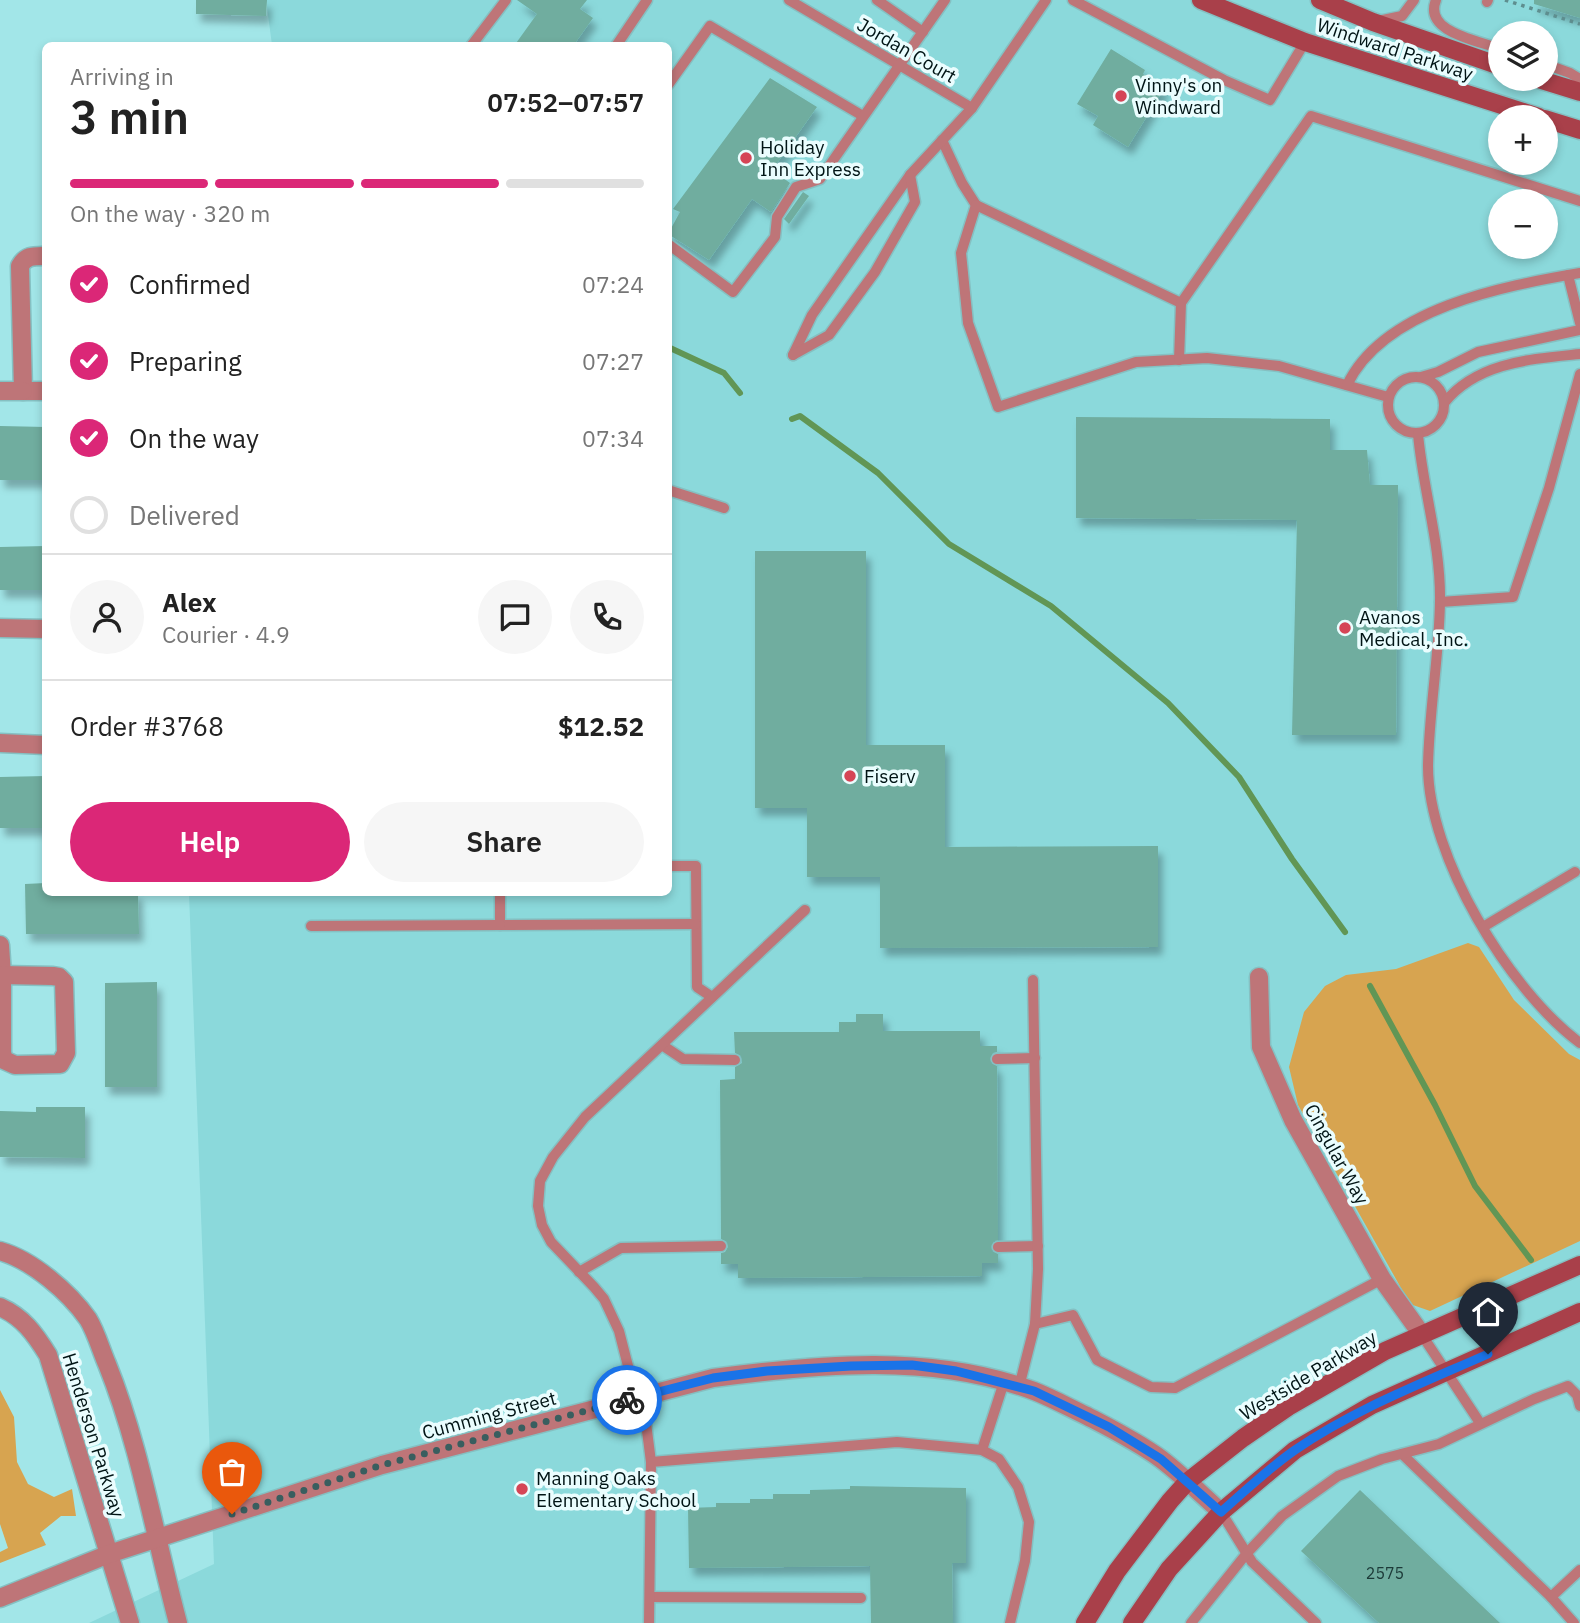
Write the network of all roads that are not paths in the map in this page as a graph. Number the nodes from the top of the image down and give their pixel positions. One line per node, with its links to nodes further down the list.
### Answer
1 (506, 0): 14 (lane)
2 (647, 0): 15 (lane)
3 (789, 0): 19 (lane, Jordan Court)
4 (877, 0): 13 (lane)
5 (946, 0): 13 (lane)
6 (1046, 0): 26 (lane)
7 (1073, 0): 16 (lane)
8 (1201, 0): 16 (main road, Windward Parkway)
9 (1320, 0): 12 (main road, Windward Parkway)
10 (1414, 0): 12 (lane)
11 (1436, 0): 17 (lane)
12 (1373, 22): 18 (main road, Windward Parkway)
13 (923, 32): 19 (lane)
14 (474, 42)
15 (619, 42)
16 (1306, 42): 25 (main road, Windward Parkway)
17 (1488, 44)
18 (1488, 62)
19 (899, 66): 26 (lane, Jordan Court); 27 (lane)
20 (1558, 69): 22 (lane)
21 (672, 79): 27 (lane)
22 (1580, 79)
23 (1558, 86): 24 (main road)
24 (1580, 93)
25 (1502, 105)
26 (972, 107): 30 (lane)
27 (863, 116): 34 (lane)
28 (1558, 123): 29 (main road)
29 (1580, 131)
30 (942, 141): 31 (lane); 33 (lane)
31 (910, 175): 31 (lane)
32 (1580, 201): 38 (lane)
33 (976, 205): 38 (lane); 42 (lane)
34 (672, 247)
35 (42, 256): 47 (street)
36 (1580, 273): 37 (lane)
37 (1568, 275): 39 (lane); 45 (lane)
38 (1181, 303): 42 (lane)
39 (1580, 323)
40 (1580, 330): 44 (lane)
41 (1580, 354): 50 (lane)
42 (1180, 360): 45 (lane)
43 (1580, 374): 54 (lane)
44 (1421, 377): 49 (lane); 50 (lane)
45 (1347, 385): 49 (lane)
46 (0, 391): 47 (street)
47 (23, 391): 48 (street)
48 (42, 391)
49 (1388, 397): 51 (lane)
50 (1444, 403): 51 (lane)
51 (1418, 434): 54 (lane)
52 (672, 491): 53 (lane)
53 (723, 508)
54 (1440, 602): 66 (lane)
55 (0, 628): 56 (street)
56 (42, 629)
57 (0, 743): 58 (street)
58 (42, 745)
59 (672, 866): 63 (lane)
60 (1575, 873): 66 (lane)
61 (500, 896): 64 (lane)
62 (805, 910): 71 (lane)
63 (696, 924): 64 (lane); 71 (lane)
64 (500, 925): 65 (lane)
65 (311, 926)
66 (1483, 927): 72 (lane)
67 (0, 945): 68 (street)
68 (2, 975): 68 (street)
69 (1259, 977): 83 (street, Cingular Way)
70 (1033, 980): 74 (lane)
71 (712, 997): 73 (lane)
72 (1580, 1043)
73 (662, 1045): 76 (lane); 82 (lane)
74 (1035, 1058): 75 (lane); 78 (lane)
75 (997, 1059)
76 (735, 1060)
77 (721, 1246): 82 (lane)
78 (1038, 1246): 79 (lane); 86 (lane)
79 (998, 1247)
80 (0, 1251): 98 (street)
81 (1580, 1265): 87 (main road, Westside Parkway)
82 (579, 1272): 90 (lane)
83 (1382, 1279): 86 (lane); 87 (street, Cingular Way)
84 (0, 1307): 100 (street, Henderson Parkway)
85 (1580, 1312): 88 (main road)
86 (1035, 1324): 89 (lane)
87 (1422, 1335): 88 (lane); 96 (main road, Westside Parkway)
88 (1446, 1373): 92 (lane); 97 (main road)
89 (1011, 1384): 90 (street, Cumming Street); 93 (lane); 96 (street, Cumming Street)
90 (636, 1397): 95 (lane); 98 (street, Cumming Street)
91 (1580, 1405): 92 (lane)
92 (1480, 1423): 94 (lane)
93 (982, 1450): 95 (lane); 110 (lane)
94 (1402, 1454): 99 (lane); 103 (lane)
95 (651, 1462): 102 (lane)
96 (1187, 1482): 97 (street, Cumming Street); 111 (main road, Westside Parkway)
97 (1221, 1512): 99 (lane); 112 (main road)
98 (157, 1538): 100 (street, Cumming Street); 108 (street)
99 (1247, 1553): 106 (lane); 113 (lane)
100 (109, 1554): 104 (street, Cumming Street); 107 (street, Henderson Parkway)
101 (1580, 1570): 103 (lane)
102 (650, 1597): 105 (lane); 109 (lane)
103 (1551, 1597): 116 (lane)
104 (0, 1598)
105 (861, 1598)
106 (1304, 1611): 114 (lane); 115 (lane)
107 (130, 1623)
108 (178, 1623)
109 (649, 1623)
110 (1010, 1623)
111 (1085, 1623)
112 (1132, 1623)
113 (1191, 1623)
114 (1304, 1623)
115 (1316, 1623)
116 (1574, 1623)

